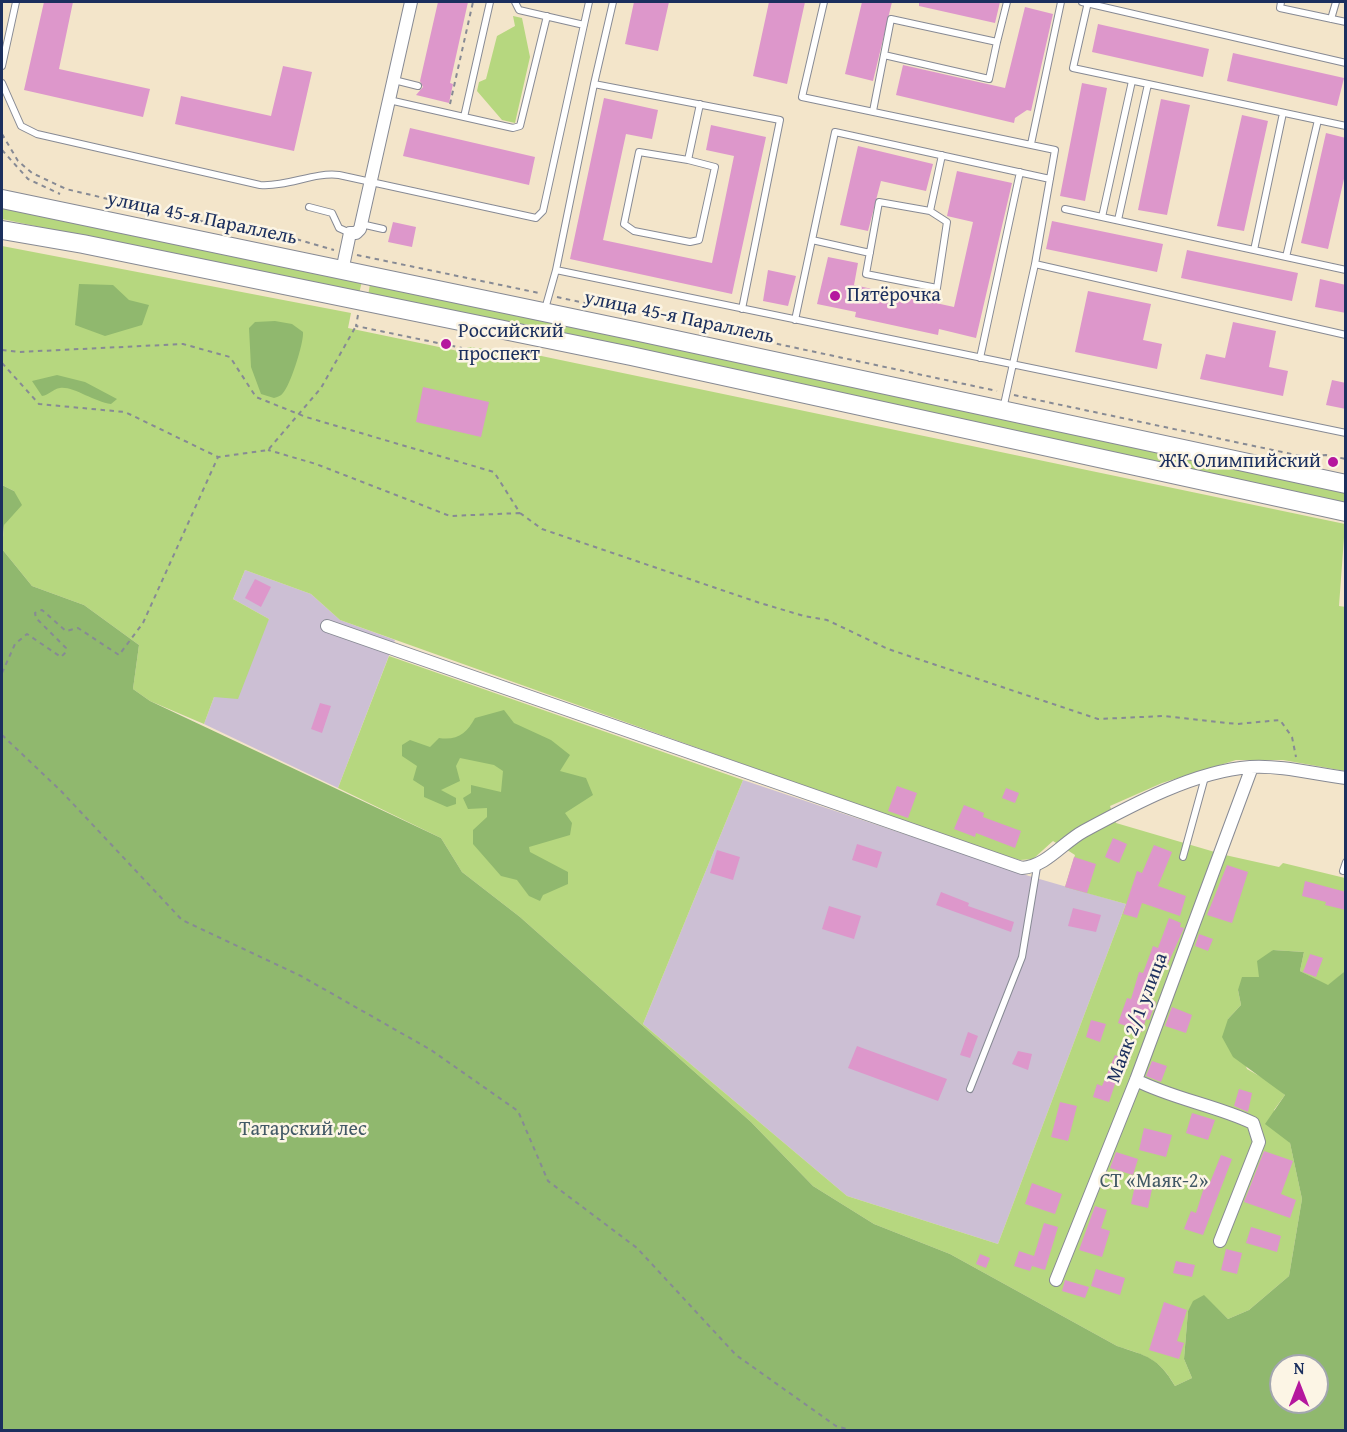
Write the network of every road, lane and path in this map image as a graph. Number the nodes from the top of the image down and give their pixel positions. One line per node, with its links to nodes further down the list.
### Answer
1 (16, 2): 21 (lane)
2 (411, 2): 22 (street)
3 (473, 2): 31 (path)
4 (490, 2): 33 (lane)
5 (515, 2): 14 (lane)
6 (589, 2): 17 (lane)
7 (613, 2): 25 (lane)
8 (824, 2): 30 (lane)
9 (1007, 2): 18 (lane)
10 (1061, 2): 38 (lane)
11 (1086, 2): 20 (lane); 23 (lane)
12 (1281, 2): 15 (lane)
13 (1336, 2): 15 (lane)
14 (547, 16): 17 (lane); 33 (lane)
15 (1331, 19): 16 (lane)
16 (1346, 22)
17 (584, 25): 43 (lane)
18 (997, 42): 19 (lane); 19 (lane)
19 (884, 55): 30 (lane)
20 (1346, 63)
21 (2, 66)
22 (393, 80): 27 (lane); 28 (street)
23 (1132, 81): 26 (lane); 48 (lane)
24 (2, 83): 43 (lane)
25 (594, 84): 29 (lane); 60 (lane)
26 (1148, 84): 32 (lane); 49 (lane)
27 (418, 86)
28 (389, 100): 31 (lane); 43 (street)
29 (700, 104): 40 (lane); 64 (lane)
30 (873, 111): 38 (lane)
31 (448, 113): 33 (lane)
32 (1283, 113): 35 (lane); 55 (lane)
33 (464, 117)
34 (1346, 118): 36 (lane)
35 (1318, 120): 36 (lane); 58 (lane)
36 (1345, 126)
37 (2, 134): 56 (path)
38 (1032, 144): 42 (lane)
39 (942, 155): 41 (lane); 47 (lane); 54 (lane)
40 (688, 160): 40 (lane)
41 (1020, 172): 42 (lane); 71 (lane)
42 (1050, 179): 59 (lane)
43 (371, 182): 50 (street)
44 (2, 199): 62 (main road, улица 45-я Параллель)
45 (309, 207): 53 (lane)
46 (1065, 209): 48 (lane)
47 (930, 211): 57 (lane); 57 (lane)
48 (1102, 217): 49 (lane)
49 (1118, 220): 55 (lane)
50 (361, 224): 51 (lane); 53 (street)
51 (383, 229)
52 (2, 230): 81 (main road)
53 (350, 232): 56 (street)
54 (812, 240): 57 (lane); 66 (lane)
55 (1254, 250): 58 (lane)
56 (346, 252): 62 (street); 63 (path)
57 (870, 253)
58 (1286, 257): 61 (lane)
59 (1035, 264): 69 (lane); 73 (lane)
60 (556, 270): 63 (lane); 64 (lane)
61 (1346, 270)
62 (342, 271): 63 (main road, улица 45-я Параллель)
63 (547, 304): 65 (path); 74 (main road, улица 45-я Параллель)
64 (742, 309): 66 (lane)
65 (632, 313)
66 (795, 320): 71 (lane)
67 (679, 323): 74 (path)
68 (356, 326): 75 (path)
69 (1346, 335)
70 (2, 350): 75 (path)
71 (980, 358): 73 (lane)
72 (2, 363): 78 (path)
73 (1013, 365): 74 (lane); 76 (lane)
74 (1005, 401): 79 (path); 80 (main road, улица 45-я Параллель)
75 (299, 414): 77 (path); 82 (path)
76 (1346, 433)
77 (268, 450): 78 (path); 82 (path)
78 (218, 457): 84 (path)
79 (1346, 459)
80 (1346, 484)
81 (1346, 512)
82 (520, 513): 87 (path)
83 (327, 626): 92 (street)
84 (2, 673)
85 (2, 735): 98 (path)
86 (1252, 767): 87 (street); 88 (street); 94 (street, Маяк 2/1 улица)
87 (1299, 771): 89 (street)
88 (1205, 777): 90 (lane); 92 (street)
89 (1346, 778)
90 (1183, 856)
91 (1346, 862): 93 (lane)
92 (1036, 867): 95 (lane)
93 (1343, 871)
94 (1136, 1080): 96 (street); 97 (street, Маяк 2/1 улица)
95 (970, 1089)
96 (1220, 1241)
97 (1056, 1280)
98 (850, 1431)

